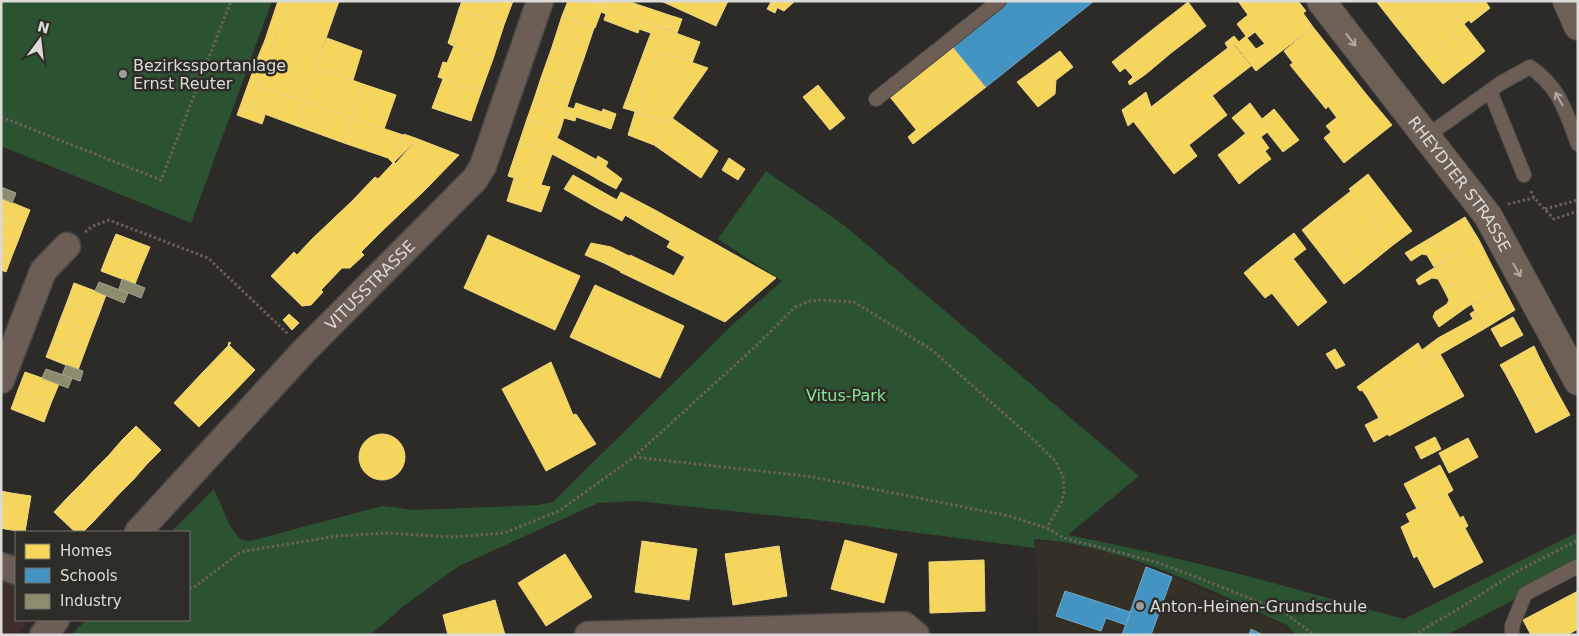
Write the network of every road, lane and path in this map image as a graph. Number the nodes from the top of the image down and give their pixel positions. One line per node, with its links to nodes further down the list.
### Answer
1 (230, 1): 9 (path)
2 (540, 1): 17 (street, VITUSSTRASSE)
3 (999, 1): 8 (lane)
4 (1321, 1): 10 (main road, RHEYDTER STRASSE, one-way to 10)
5 (1568, 1): 6 (main road)
6 (1578, 26)
7 (1496, 87): 10 (lane); 11 (lane, one-way to 7); 12 (lane)
8 (876, 99)
9 (1, 117)
10 (1427, 136): 19 (main road, RHEYDTER STRASSE, one-way to 19)
11 (1578, 144)
12 (1524, 175): 14 (path)
13 (1578, 200): 14 (path)
14 (1544, 210): 15 (path)
15 (1578, 211)
16 (67, 246): 17 (path); 18 (street)
17 (305, 350): 22 (street, VITUSSTRASSE)
18 (1, 380)
19 (1578, 381)
20 (634, 457): 21 (path); 21 (path); 27 (path)
21 (1047, 528): 33 (path)
22 (139, 531)
23 (1578, 540): 34 (path)
24 (1, 566): 26 (street)
25 (1578, 566): 35 (lane)
26 (15, 571)
27 (190, 587)
28 (55, 621): 30 (street)
29 (656, 634): 31 (street); 32 (street)
30 (43, 635)
31 (588, 635)
32 (916, 635)
33 (1314, 635)
34 (1414, 635)
35 (1512, 635)

